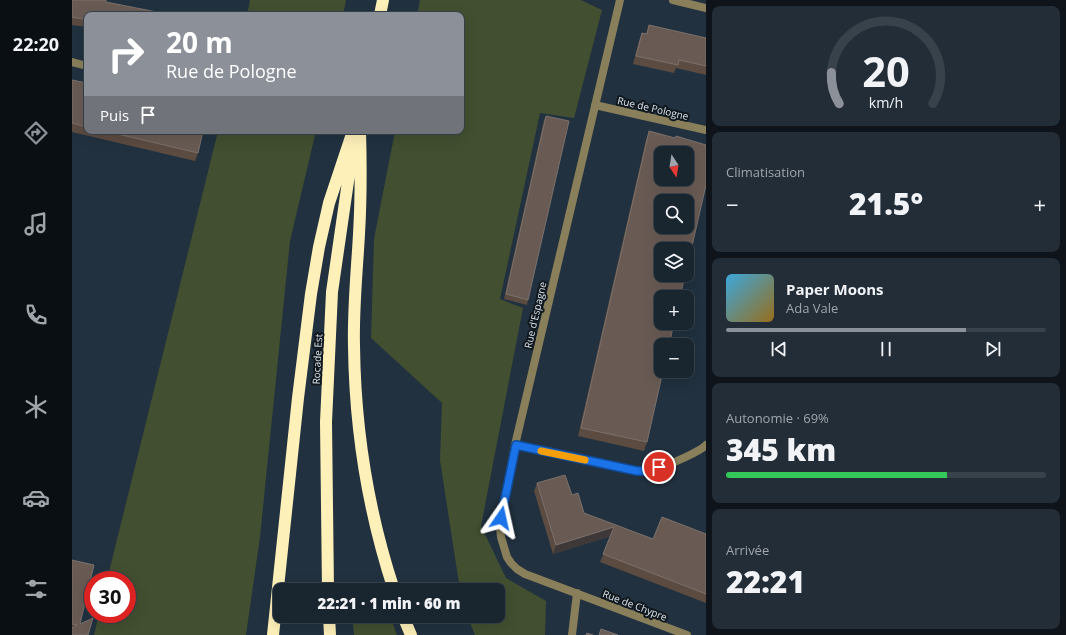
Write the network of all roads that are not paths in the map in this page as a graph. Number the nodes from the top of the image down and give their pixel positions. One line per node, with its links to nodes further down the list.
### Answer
1 (383, 0): 5 (highway)
2 (620, 0): 8 (street, Rue d'Espagne)
3 (673, 0): 4 (street)
4 (706, 8)
5 (381, 12)
6 (72, 62): 7 (street)
7 (84, 65)
8 (595, 105): 9 (street, Rue de Pologne); 13 (street, Rue d'Espagne)
9 (706, 130)
10 (352, 134): 20 (highway)
11 (355, 134): 15 (highway, Rocade Est)
12 (360, 134): 16 (highway)
13 (516, 445): 14 (street); 17 (street, Rue d'Espagne)
14 (706, 445)
15 (328, 583)
16 (392, 583)
17 (577, 594): 23 (street); 24 (street, Rue de Chypre)
18 (329, 623): 21 (highway)
19 (406, 623): 22 (highway)
20 (273, 635)
21 (330, 635)
22 (411, 635)
23 (572, 635)
24 (687, 635)

